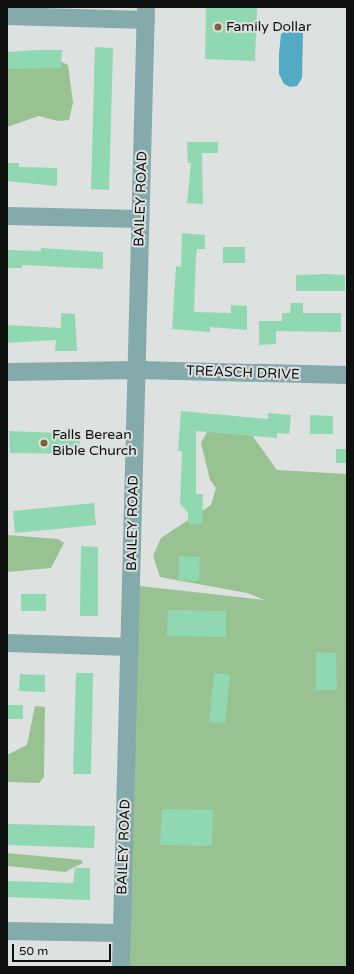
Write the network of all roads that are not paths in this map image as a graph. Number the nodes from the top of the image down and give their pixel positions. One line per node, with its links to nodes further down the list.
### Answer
1 (146, 13): 2 (street); 4 (street, BAILEY ROAD)
2 (7, 16)
3 (7, 216): 4 (street)
4 (140, 219): 5 (street, BAILEY ROAD)
5 (138, 370): 6 (street, TREASCH DRIVE); 7 (street, TREASCH DRIVE); 9 (street, BAILEY ROAD)
6 (7, 372)
7 (347, 375)
8 (7, 643): 9 (street)
9 (130, 647): 11 (street, BAILEY ROAD)
10 (7, 931): 11 (street)
11 (121, 933): 12 (street, BAILEY ROAD)
12 (121, 967)

